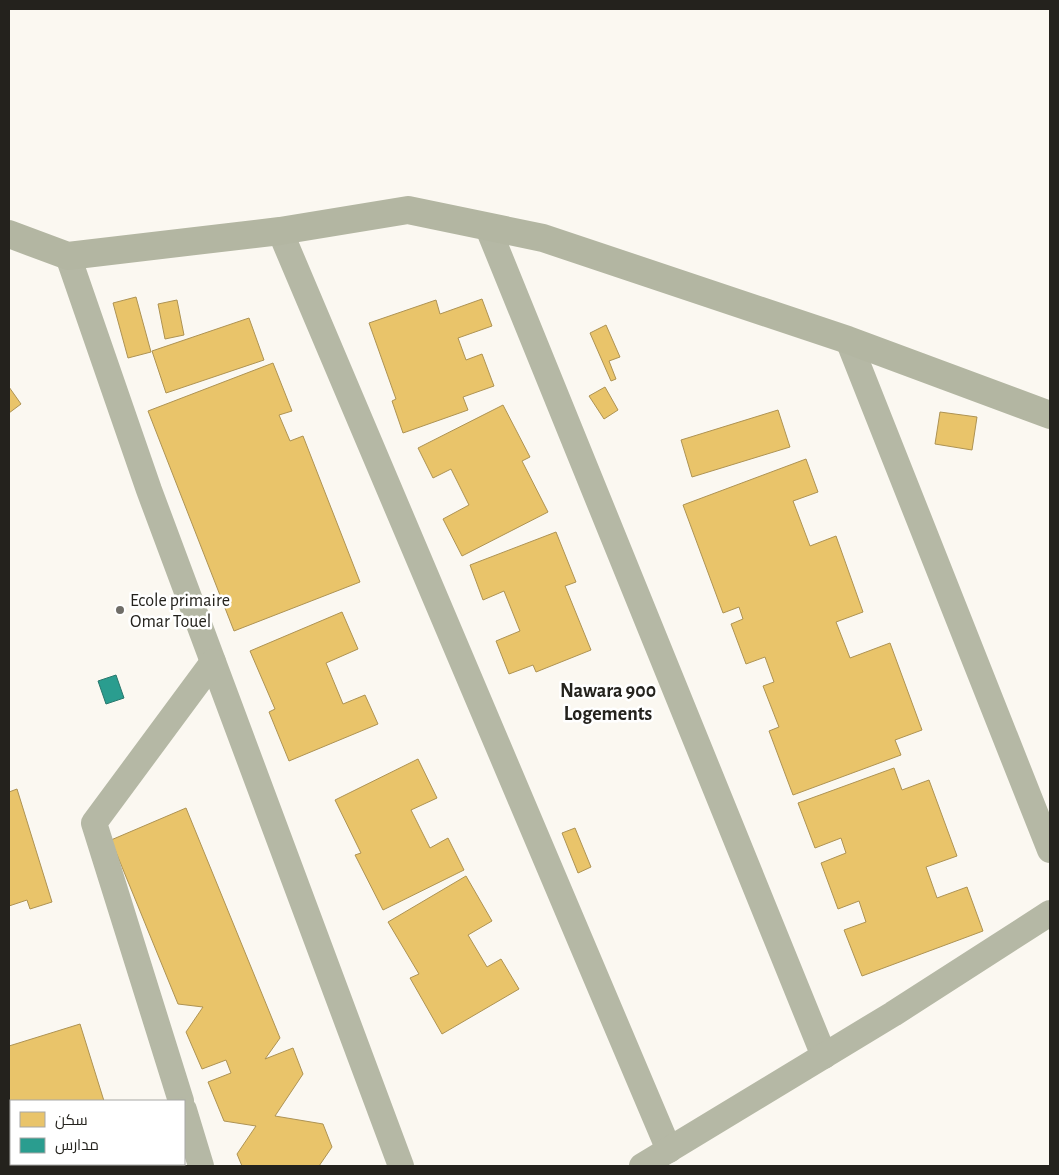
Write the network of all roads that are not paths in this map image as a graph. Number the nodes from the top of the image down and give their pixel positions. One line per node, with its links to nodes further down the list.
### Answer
1 (488, 228): 2 (main road); 5 (main road); 10 (street)
2 (280, 231): 4 (main road); 13 (street)
3 (9, 234): 4 (main road)
4 (68, 256): 7 (street)
5 (848, 340): 6 (main road); 8 (street)
6 (1050, 416)
7 (213, 662): 11 (street); 15 (street)
8 (1050, 850)
9 (1050, 913): 10 (street)
10 (824, 1056): 13 (street)
11 (181, 1100)
12 (185, 1113): 14 (street)
13 (669, 1150): 16 (street)
14 (201, 1166)
15 (401, 1166)
16 (642, 1166)

